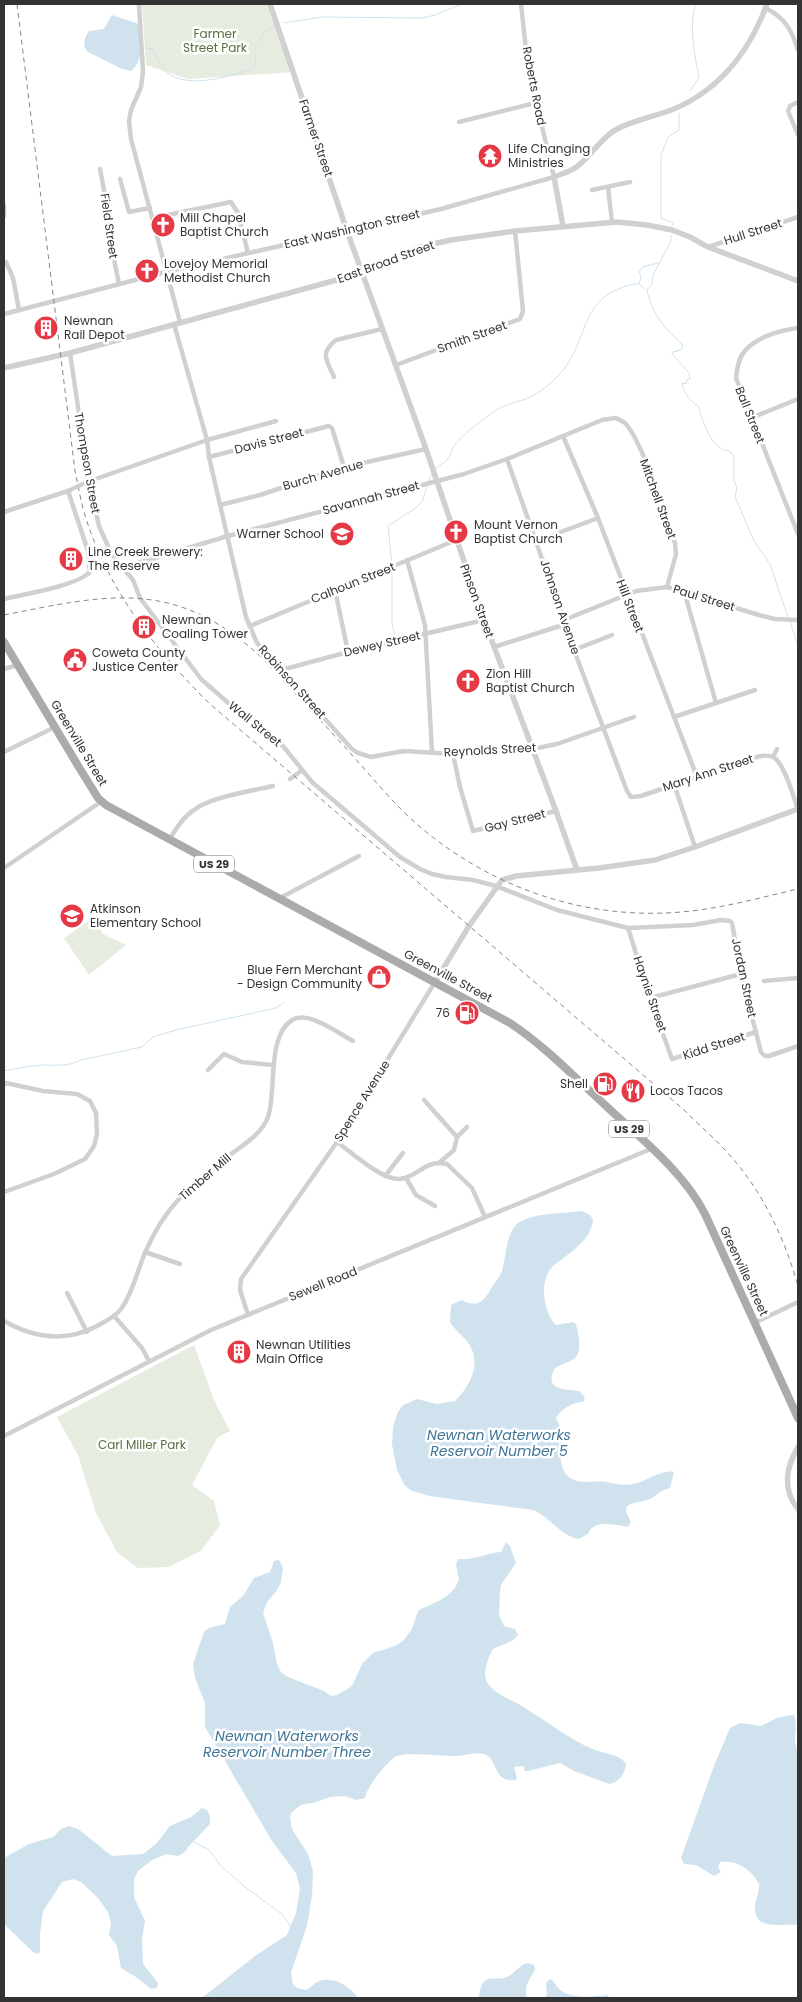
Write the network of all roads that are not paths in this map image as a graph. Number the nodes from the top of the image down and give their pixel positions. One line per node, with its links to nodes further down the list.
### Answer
1 (140, 4): 17 (street, Robinson Street)
2 (270, 4): 23 (street, Farmer Street)
3 (521, 4): 7 (street, Roberts Road)
4 (766, 6): 5 (street); 11 (street)
5 (798, 50)
6 (798, 102): 9 (street)
7 (535, 103): 8 (street); 11 (street, Roberts Road)
8 (459, 122)
9 (798, 135)
10 (100, 169): 31 (street, Field Street)
11 (554, 177): 22 (street, Roberts Road); 23 (street, East Washington Street)
12 (120, 178): 17 (street)
13 (630, 182): 14 (street)
14 (608, 187): 15 (street); 21 (street)
15 (592, 190)
16 (4, 205): 18 (street)
17 (150, 208): 20 (street, Robinson Street)
18 (4, 216)
19 (798, 216): 25 (street, Hull Street)
20 (154, 218): 26 (street); 28 (street, Robinson Street)
21 (612, 222): 22 (street, East Broad Street); 25 (street, East Broad Street)
22 (563, 226): 24 (street, East Broad Street)
23 (347, 230): 26 (street, East Washington Street); 29 (street, Farmer Street)
24 (515, 231): 29 (street, East Broad Street); 38 (street, Smith Street)
25 (708, 247): 30 (street, East Broad Street)
26 (248, 253): 28 (street, East Washington Street)
27 (5, 262): 32 (street)
28 (166, 272): 31 (street, East Washington Street); 34 (street, Robinson Street)
29 (362, 273): 34 (street, East Broad Street); 36 (street, Pinson Street)
30 (798, 280)
31 (119, 284): 32 (street, East Washington Street)
32 (19, 310): 33 (street, East Washington Street)
33 (4, 314)
34 (177, 323): 37 (street, East Broad Street); 46 (street, Robinson Street)
35 (798, 328): 42 (street, Ball Street)
36 (382, 329): 38 (street, Pinson Street); 40 (street)
37 (70, 353): 39 (street, East Broad Street); 51 (street, Thompson Street)
38 (396, 365): 47 (street, Pinson Street)
39 (4, 368)
40 (334, 377)
41 (798, 399): 42 (street)
42 (751, 418): 57 (street, Ball Street)
43 (617, 419): 45 (street, Savannah Street); 63 (street, Mitchell Street)
44 (276, 421): 46 (street)
45 (563, 436): 49 (street, Savannah Street); 56 (street, Hill Street)
46 (207, 440): 48 (street, Robinson Street); 51 (street)
47 (426, 449): 50 (street, Burch Avenue); 52 (street, Pinson Street)
48 (209, 457): 50 (street, Davis Street); 54 (street, Robinson Street)
49 (507, 459): 52 (street, Savannah Street); 60 (street, Johnson Avenue)
50 (344, 467): 54 (street, Burch Avenue)
51 (87, 482): 53 (street, bridge); 62 (street, Thompson Street)
52 (436, 482): 58 (street, Savannah Street); 59 (street, Pinson Street)
53 (70, 490): 55 (street); 67 (street)
54 (220, 505): 58 (street, Robinson Street)
55 (4, 512)
56 (598, 518): 60 (street); 66 (street, Hill Street)
57 (798, 534)
58 (228, 536): 62 (street, Savannah Street); 71 (street, Robinson Street)
59 (456, 540): 61 (street, Calhoun Street); 68 (street, Pinson Street)
60 (537, 541): 70 (street, Johnson Avenue)
61 (407, 560): 64 (street, Calhoun Street); 72 (street)
62 (121, 568): 93 (street, Wall Street)
63 (668, 587): 65 (street, Paul Street); 66 (street, Paul Street)
64 (334, 590): 71 (street, Calhoun Street); 77 (street)
65 (684, 591): 69 (street, Paul Street); 82 (street)
66 (626, 596): 70 (street, Paul Street); 84 (street, Hill Street)
67 (4, 599)
68 (484, 620): 72 (street, Dewey Street); 75 (street, Pinson Street)
69 (798, 620)
70 (565, 622): 75 (street, Paul Street); 76 (street, Johnson Avenue)
71 (250, 626): 80 (street, Robinson Street)
72 (425, 634): 77 (street, Dewey Street); 90 (street)
73 (612, 635): 76 (street)
74 (4, 642): 78 (main road, Greenville Street / US 29)
75 (494, 647): 87 (street, Pinson Street)
76 (574, 650): 86 (street, Johnson Avenue)
77 (348, 652): 80 (street, Dewey Street)
78 (18, 665): 79 (street); 85 (main road, Greenville Street / US 29)
79 (4, 669)
80 (281, 670): 90 (street, Robinson Street)
81 (756, 690): 82 (street)
82 (716, 703): 84 (street)
83 (634, 717): 86 (street, Reynolds Street)
84 (674, 717): 94 (street, Hill Street)
85 (55, 727): 89 (street); 99 (main road, Greenville Street / US 29)
86 (602, 727): 87 (street, Reynolds Street); 98 (street, Johnson Avenue)
87 (533, 749): 91 (street, Reynolds Street); 101 (street, Pinson Street)
88 (777, 749): 92 (street)
89 (4, 752)
90 (432, 752): 91 (street, Reynolds Street)
91 (453, 754): 101 (street, Gay Street)
92 (773, 757): 94 (street, Mary Ann Street); 100 (street)
93 (302, 771): 95 (street); 107 (street, Wall Street)
94 (697, 777): 96 (street, Mary Ann Street)
95 (290, 779)
96 (674, 784): 98 (street, Mary Ann Street); 103 (street)
97 (272, 786): 102 (street)
98 (644, 795)
99 (102, 801): 102 (main road, Greenville Street / US 29); 105 (street)
100 (798, 809): 103 (street)
101 (556, 811): 106 (street, Pinson Street)
102 (169, 840): 108 (main road, Greenville Street / US 29)
103 (695, 847): 106 (street)
104 (359, 856): 108 (street)
105 (4, 868)
106 (577, 870): 107 (street)
107 (496, 886): 110 (street, Wall Street); 113 (street, Spence Avenue)
108 (280, 898): 113 (main road, Greenville Street / US 29)
109 (732, 923): 110 (street, Wall Street); 111 (street, Jordan Street)
110 (628, 928): 115 (street, Haynie Street)
111 (741, 974): 115 (street); 116 (street, Jordan Street)
112 (798, 978): 114 (street)
113 (435, 982): 126 (street, Spence Avenue); 127 (main road, Greenville Street / US 29)
114 (764, 982)
115 (650, 998): 119 (street, Haynie Street)
116 (756, 1032): 118 (street, Jordan Street); 119 (street, Kidd Street)
117 (353, 1041): 120 (street, Timber Mill)
118 (798, 1046)
119 (672, 1059)
120 (273, 1065): 121 (street); 135 (street, Timber Mill)
121 (208, 1070)
122 (5, 1082): 132 (street)
123 (424, 1100): 125 (street)
124 (468, 1127): 125 (street)
125 (457, 1137): 129 (street)
126 (337, 1142): 130 (street); 139 (street, Spence Avenue)
127 (651, 1149): 134 (street, Sewell Road); 142 (main road, Greenville Street / US 29)
128 (403, 1153): 130 (street)
129 (440, 1162): 131 (street); 134 (street)
130 (385, 1176): 131 (street)
131 (406, 1178): 133 (street)
132 (4, 1192)
133 (434, 1206)
134 (485, 1218): 139 (street, Sewell Road)
135 (145, 1252): 136 (street); 140 (street, Timber Mill)
136 (180, 1264)
137 (67, 1293): 143 (street)
138 (798, 1302): 142 (street)
139 (248, 1315): 144 (street, Sewell Road)
140 (114, 1316): 143 (street, Timber Mill); 144 (street)
141 (4, 1321): 143 (street, Timber Mill)
142 (756, 1322): 145 (main road, Greenville Street / US 29)
143 (87, 1332)
144 (149, 1360): 146 (street, Sewell Road)
145 (798, 1418)
146 (4, 1436)
147 (798, 1447): 148 (street)
148 (798, 1509)

